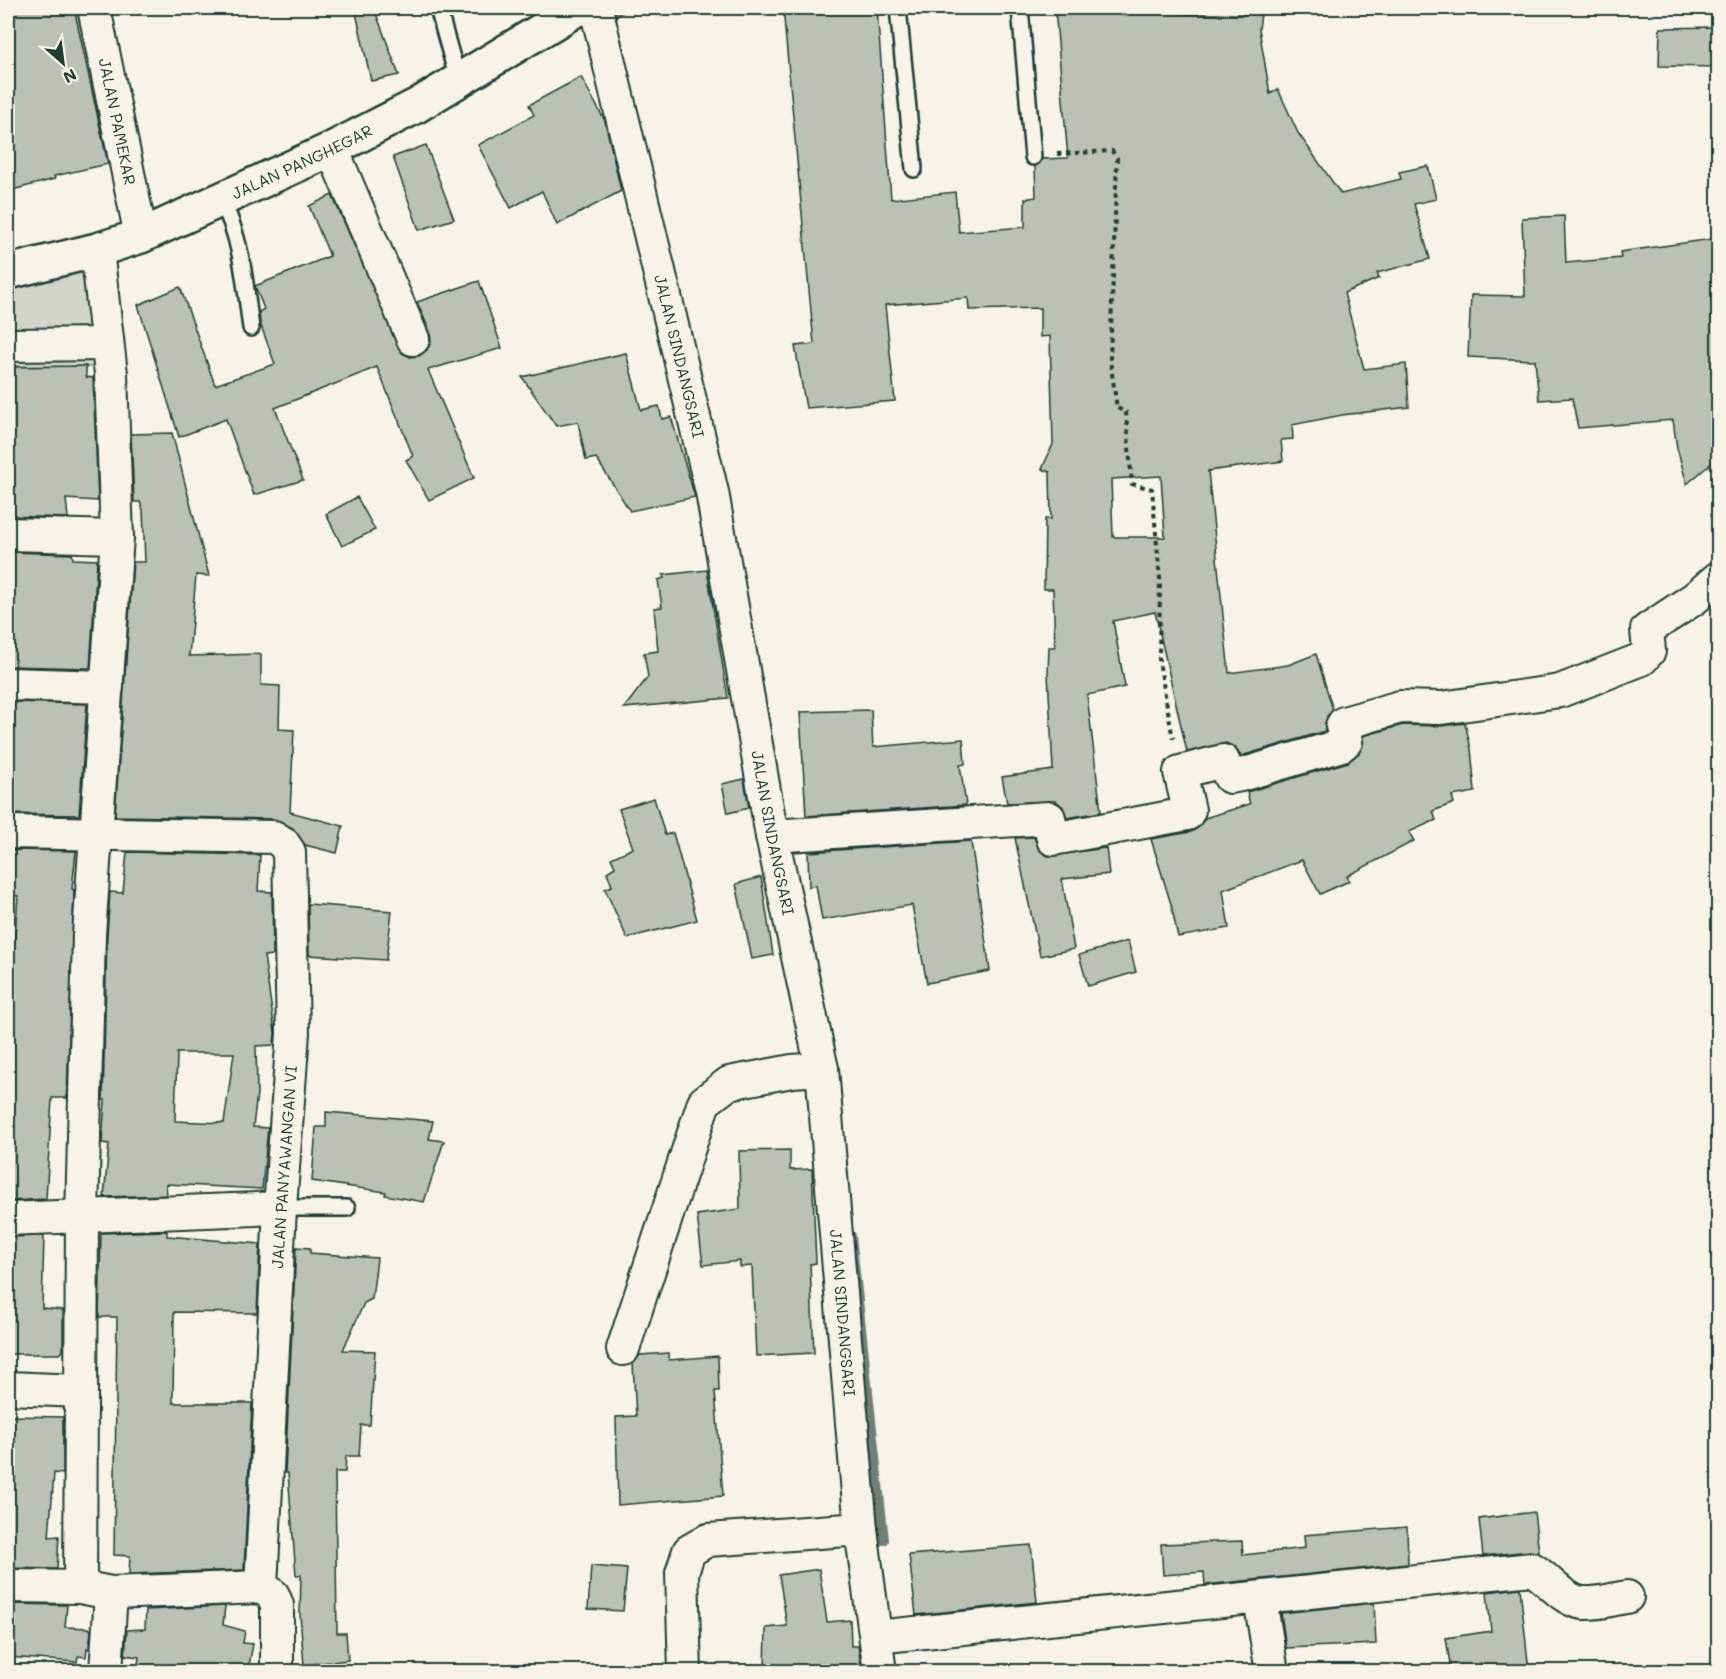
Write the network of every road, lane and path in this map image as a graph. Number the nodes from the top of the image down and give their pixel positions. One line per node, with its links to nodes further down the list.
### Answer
1 (94, 8): 12 (street, JALAN PAMEKAR)
2 (578, 8): 7 (street, JALAN PANGHEGAR)
3 (596, 8): 27 (street, JALAN SINDANGSARI)
4 (898, 8): 10 (lane)
5 (1020, 8): 9 (lane)
6 (441, 9): 7 (lane)
7 (458, 80): 8 (street, JALAN PANGHEGAR)
8 (332, 149): 11 (street, JALAN PANGHEGAR); 16 (street)
9 (1033, 156): 24 (path)
10 (914, 169)
11 (221, 199): 12 (street, JALAN PANGHEGAR); 15 (lane)
12 (141, 236): 13 (street, JALAN PANGHEGAR)
13 (97, 250): 14 (street, JALAN PANGHEGAR); 17 (street)
14 (8, 272)
15 (251, 328)
16 (413, 339)
17 (107, 344): 18 (street); 20 (street)
18 (8, 345)
19 (8, 534): 20 (street)
20 (117, 537): 23 (street)
21 (1719, 578): 24 (street)
22 (8, 684): 23 (street)
23 (107, 687): 26 (street)
24 (1180, 772): 27 (street)
25 (8, 831): 26 (street, JALAN PANYAWANGAN VI)
26 (98, 832): 29 (street, JALAN PANYAWANGAN VI); 31 (street)
27 (772, 836): 28 (street, JALAN SINDANGSARI)
28 (822, 1069): 33 (street); 36 (street, JALAN SINDANGSARI)
29 (280, 1208): 30 (lane); 31 (street); 39 (street, JALAN PANYAWANGAN VI)
30 (347, 1208)
31 (82, 1218): 32 (street); 35 (street)
32 (8, 1219)
33 (623, 1349)
34 (8, 1388): 35 (street)
35 (80, 1391): 38 (street)
36 (861, 1529): 43 (street, JALAN SINDANGSARI); 46 (street)
37 (8, 1586): 38 (street)
38 (80, 1587): 40 (street)
39 (261, 1587): 40 (street); 45 (street)
40 (111, 1593): 44 (street)
41 (1627, 1597): 42 (street)
42 (1260, 1599): 43 (street); 48 (street)
43 (876, 1637): 47 (street, JALAN SINDANGSARI)
44 (106, 1671)
45 (277, 1671)
46 (685, 1671)
47 (880, 1671)
48 (1272, 1671)

